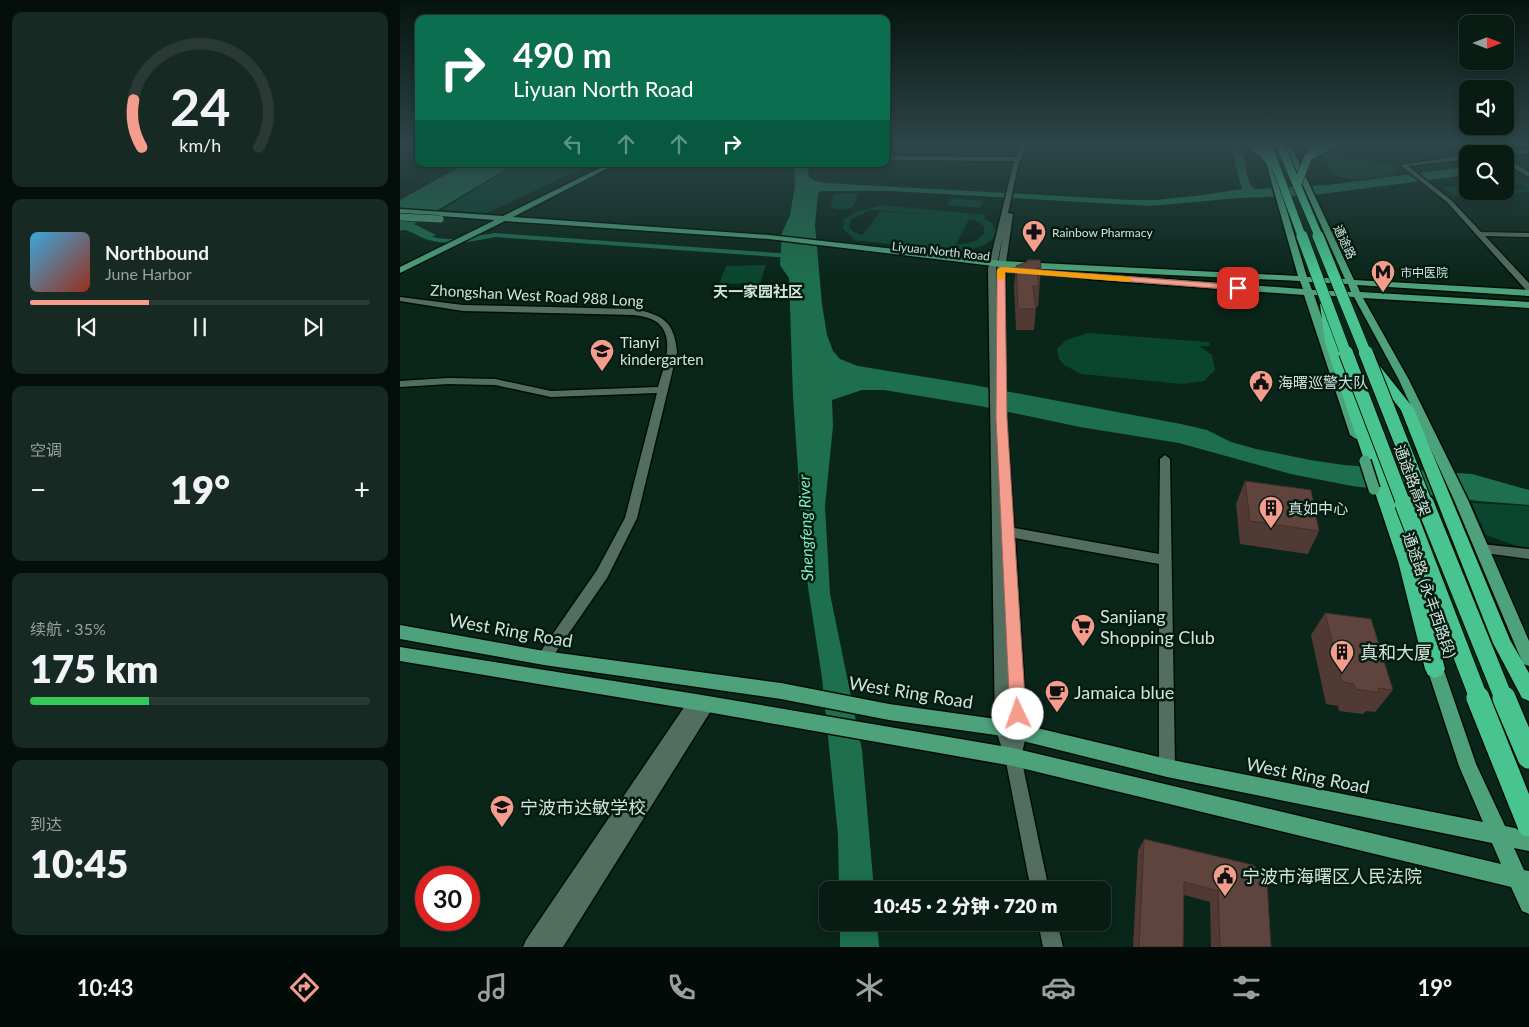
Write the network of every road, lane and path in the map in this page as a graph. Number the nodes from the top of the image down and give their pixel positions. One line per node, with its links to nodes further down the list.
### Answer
1 (552, 189): 12 (main road)
2 (563, 189): 11 (main road)
3 (1012, 189): 18 (street)
4 (1276, 189): 20 (main road)
5 (1285, 189): 27 (highway, 通途路高架, bridge)
6 (1304, 189): 29 (highway, 通途路高架, bridge)
7 (1305, 189): 21 (main road, 通途路)
8 (1435, 189): 14 (street)
9 (400, 211): 12 (main road, Liyuan North Road)
10 (400, 217): 13 (main road, Liyuan North Road, bridge)
11 (506, 218): 12 (main road, Liyuan North Road); 16 (main road, Liyuan North Road)
12 (493, 220): 13 (main road, Liyuan North Road); 16 (main road, Liyuan North Road); 19 (main road)
13 (480, 222): 17 (main road)
14 (1479, 234): 15 (street); 22 (street)
15 (1529, 235)
16 (767, 241): 18 (main road, Liyuan North Road)
17 (400, 261)
18 (997, 266): 20 (main road, Liyuan North Road); 23 (main road, Liyuan North Road); 32 (street)
19 (400, 270)
20 (1303, 279): 21 (main road, Liyuan North Road); 23 (main road)
21 (1352, 282): 24 (main road, Liyuan North Road); 25 (main road, 通途路)
22 (1529, 288)
23 (1308, 292): 25 (main road, Liyuan North Road); 42 (main road, 通途路 (永丰西路段), bridge)
24 (1529, 293)
25 (1356, 295): 28 (main road, Liyuan North Road); 35 (main road)
26 (400, 299): 31 (street, Zhongshan West Road 988 Long)
27 (1326, 300): 42 (highway, bridge); 49 (highway, 通途路高架, bridge)
28 (1529, 305)
29 (1369, 360): 43 (highway, bridge); 47 (highway, 通途路高架, bridge)
30 (400, 384): 31 (street)
31 (663, 390): 40 (street, Zhongshan West Road 988 Long)
32 (998, 418): 34 (street); 45 (street)
33 (1165, 459): 37 (street)
34 (1008, 532): 37 (street); 45 (street)
35 (1482, 549): 36 (street); 41 (main road)
36 (1529, 554)
37 (1166, 560): 48 (street)
38 (400, 632): 40 (main road, West Ring Road)
39 (400, 654): 44 (main road)
40 (544, 658): 45 (main road, West Ring Road)
41 (1529, 659)
42 (1435, 669): 50 (main road, 通途路 (永丰西路段))
43 (1529, 692)
44 (702, 703): 46 (main road); 56 (street); 57 (street)
45 (1011, 730): 46 (street); 48 (main road, West Ring Road)
46 (1013, 757): 52 (main road); 53 (street)
47 (1529, 757)
48 (1167, 768): 50 (main road, West Ring Road)
49 (1529, 825)
50 (1498, 834): 51 (main road, West Ring Road); 52 (main road, 通途路 (永丰西路段))
51 (1529, 841)
52 (1523, 879): 54 (main road, 通途路 (永丰西路段))
53 (1038, 881)
54 (1529, 904)
55 (1049, 931): 58 (street)
56 (533, 947)
57 (552, 947)
58 (1053, 947)

